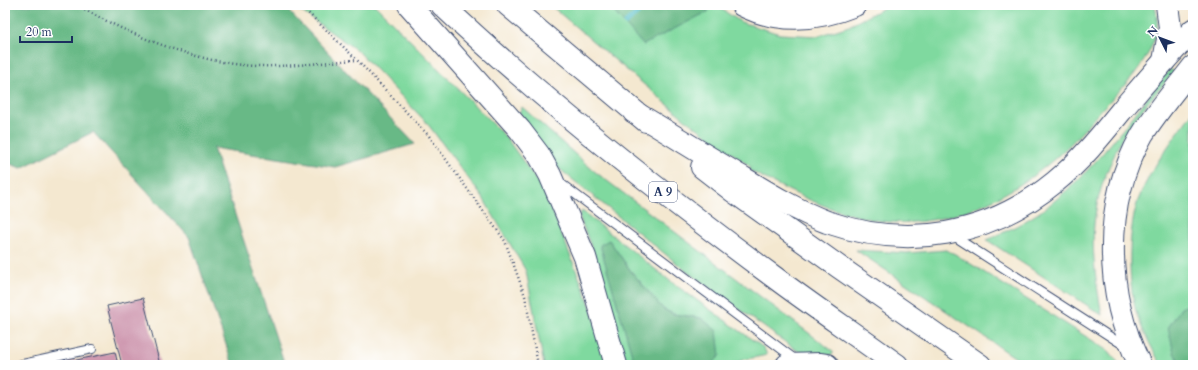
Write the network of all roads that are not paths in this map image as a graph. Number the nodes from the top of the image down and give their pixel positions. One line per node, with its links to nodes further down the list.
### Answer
1 (409, 5): 13 (main road)
2 (442, 5): 21 (main road, A 9)
3 (508, 5): 11 (main road)
4 (742, 5): 5 (main road)
5 (855, 5)
6 (1167, 5): 8 (main road)
7 (1193, 30): 8 (main road)
8 (1164, 61): 14 (main road)
9 (1193, 67): 12 (main road)
10 (1193, 89): 12 (main road)
11 (634, 112): 14 (main road); 22 (main road)
12 (1142, 135): 16 (main road)
13 (550, 175): 17 (lane); 19 (main road)
14 (949, 232): 16 (lane)
15 (92, 349): 18 (lane)
16 (1137, 358)
17 (794, 364): 20 (main road)
18 (18, 365)
19 (616, 365)
20 (827, 365)
21 (897, 365)
22 (980, 365)

